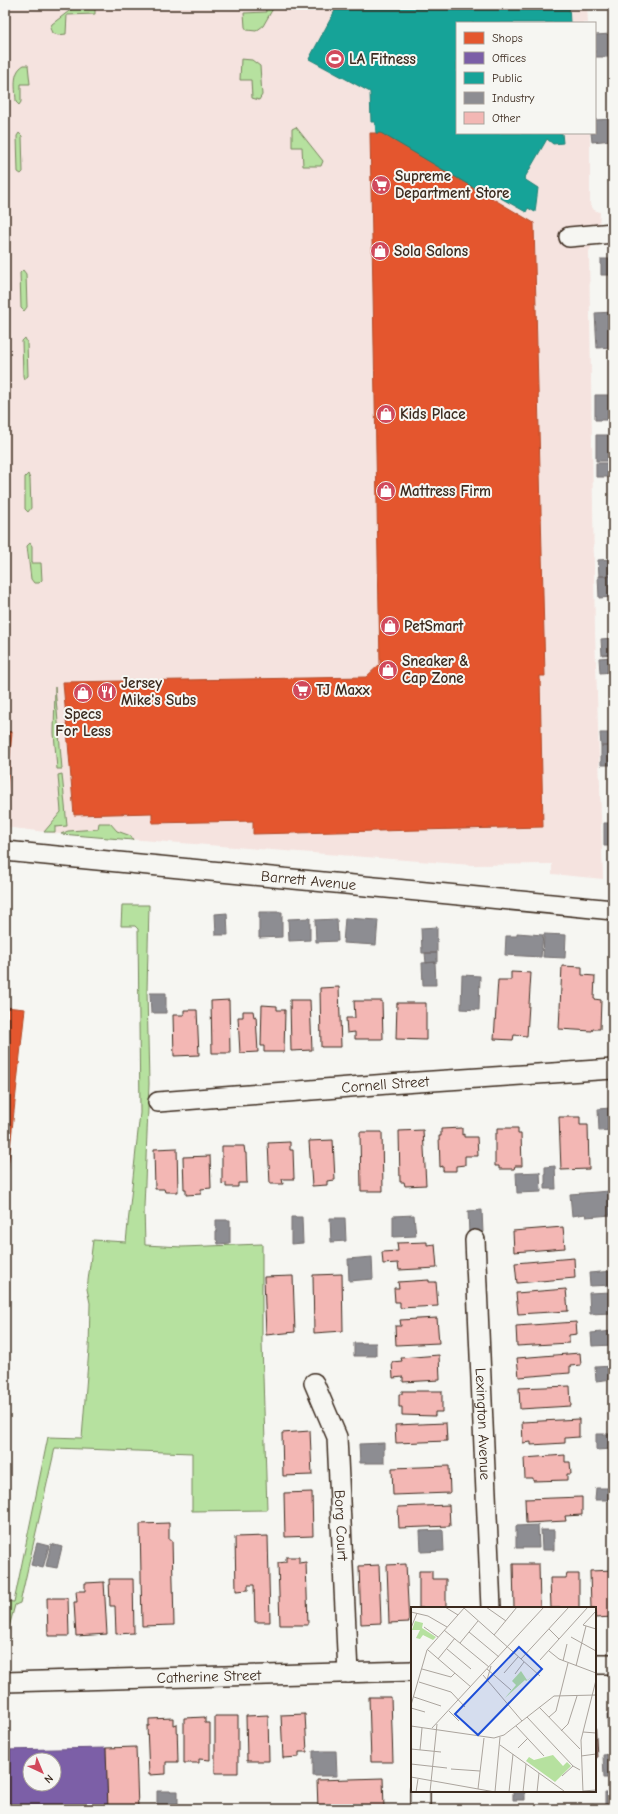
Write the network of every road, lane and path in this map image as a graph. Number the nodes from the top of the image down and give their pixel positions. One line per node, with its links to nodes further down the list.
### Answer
1 (613, 234): 2 (street)
2 (569, 237)
3 (5, 851): 4 (street, Barrett Avenue)
4 (613, 910)
5 (613, 1069): 6 (street, Cornell Street)
6 (158, 1102)
7 (475, 1240): 9 (street, Lexington Avenue)
8 (314, 1383): 13 (street, Borg Court)
9 (491, 1607)
10 (596, 1664): 11 (street)
11 (613, 1664)
12 (411, 1671): 13 (street, Catherine Street)
13 (348, 1673): 14 (street, Catherine Street)
14 (5, 1682)
15 (420, 1792): 16 (street)
16 (420, 1809)

